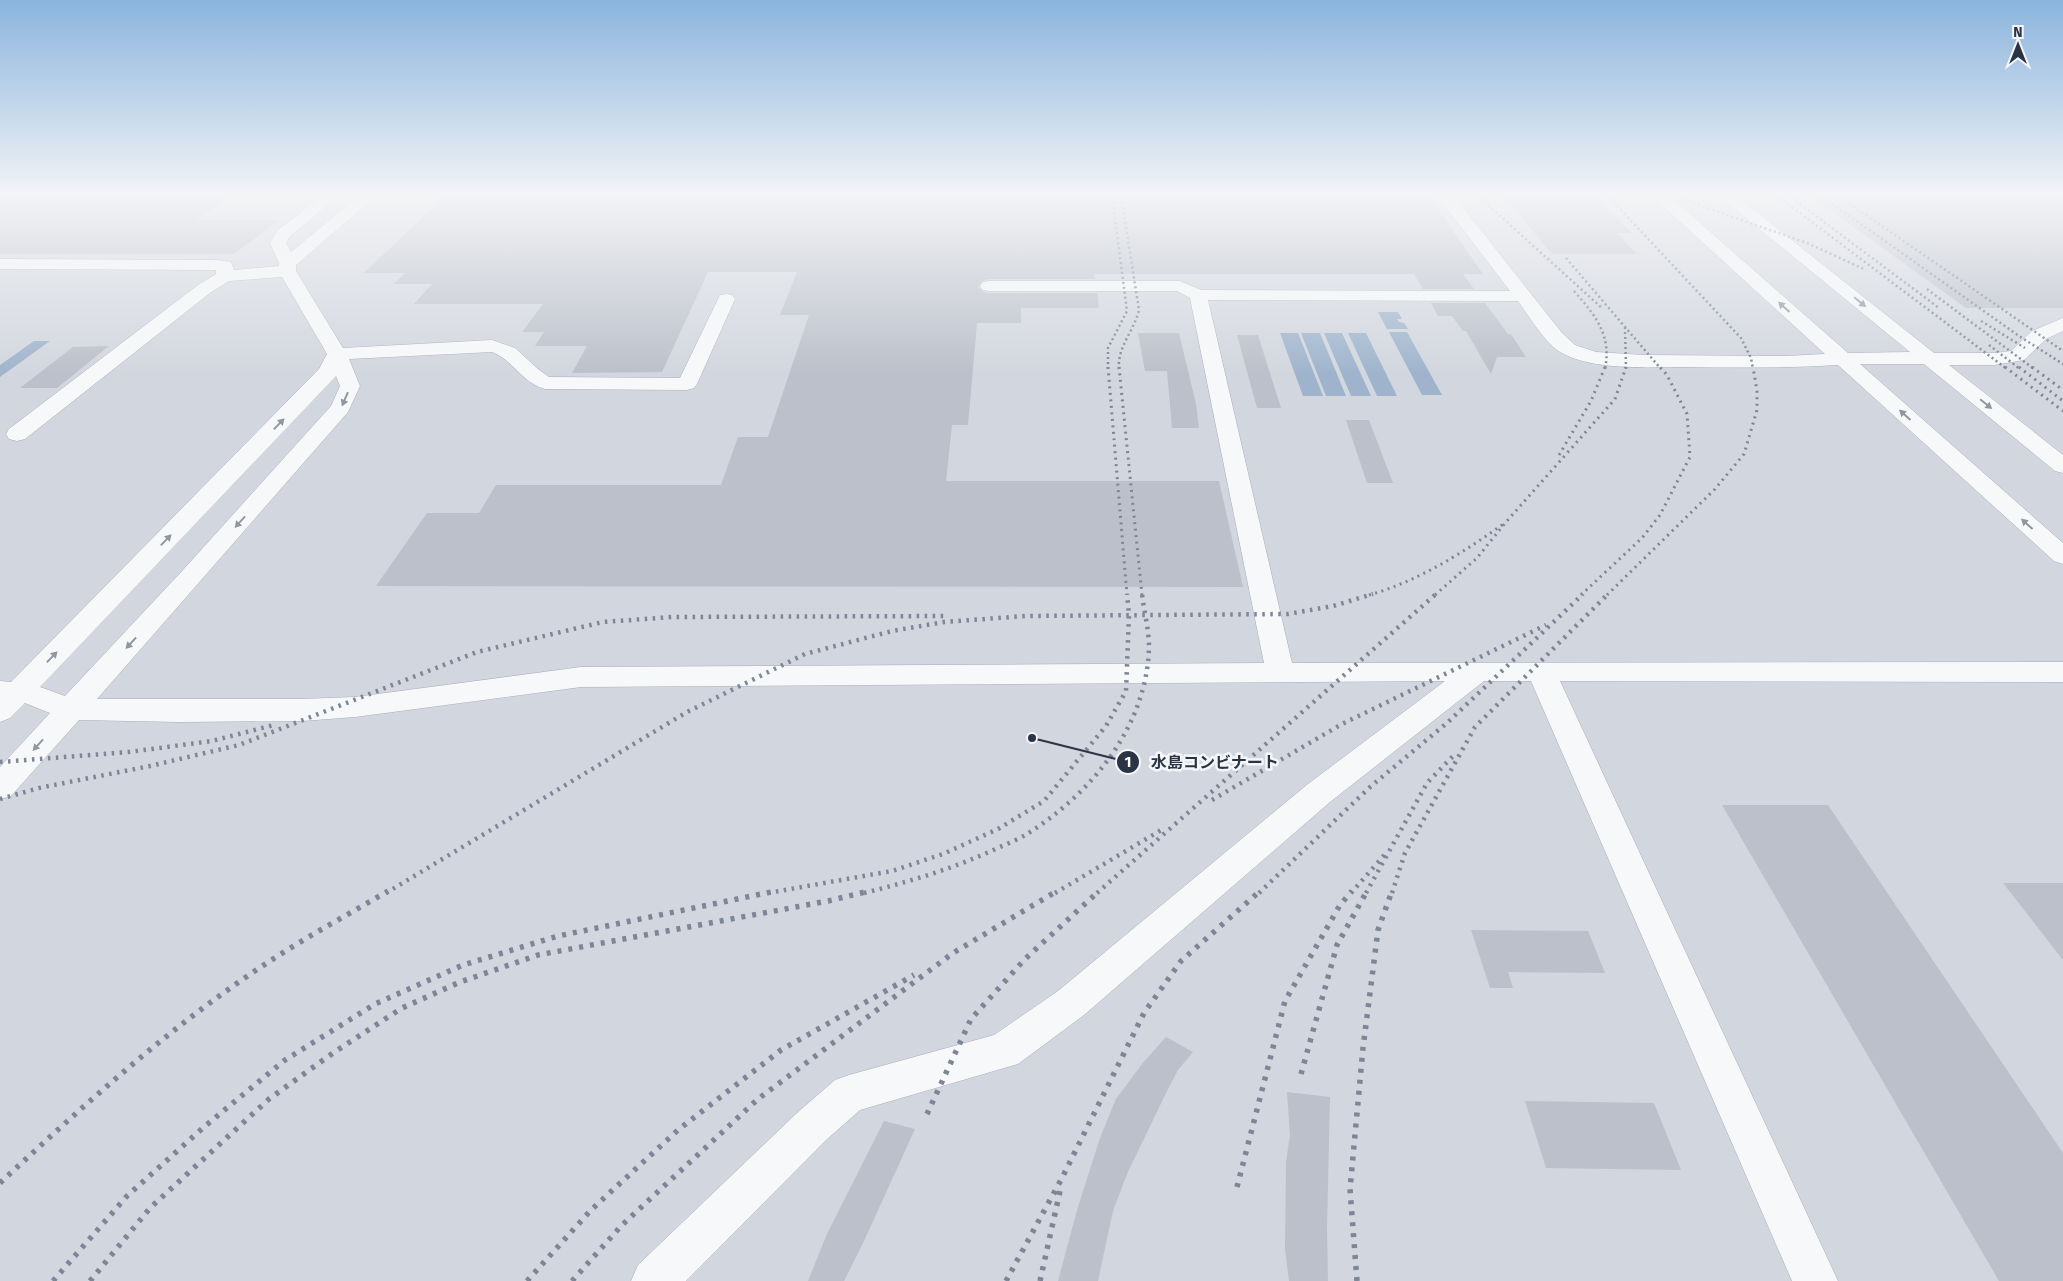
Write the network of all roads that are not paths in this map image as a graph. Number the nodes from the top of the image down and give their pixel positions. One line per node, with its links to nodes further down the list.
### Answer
1 (282, 255): 7 (lane)
2 (301, 255): 7 (lane)
3 (1491, 255): 11 (lane)
4 (1726, 255): 16 (lane, one-way to 4)
5 (1800, 255): 15 (lane, one-way to 15)
6 (0, 264): 8 (lane)
7 (287, 267): 8 (lane); 14 (lane)
8 (225, 276): 17 (lane)
9 (989, 286): 10 (lane)
10 (1198, 295): 11 (lane); 20 (lane)
11 (1523, 296): 16 (lane)
12 (726, 298): 14 (lane)
13 (2063, 324): 15 (lane)
14 (337, 354): 24 (lane, one-way to 14); 25 (lane, one-way to 25)
15 (1929, 358): 16 (lane); 18 (lane, one-way to 18)
16 (1843, 360): 19 (lane, one-way to 16)
17 (17, 434)
18 (2063, 466)
19 (2063, 556)
20 (1280, 672): 23 (lane); 25 (lane)
21 (1541, 672): 22 (lane); 23 (lane); 28 (lane)
22 (2063, 672)
23 (1475, 673): 27 (lane)
24 (6, 698): 25 (lane)
25 (70, 709): 26 (lane, one-way to 26)
26 (0, 787)
27 (654, 1281)
28 (1815, 1281)

